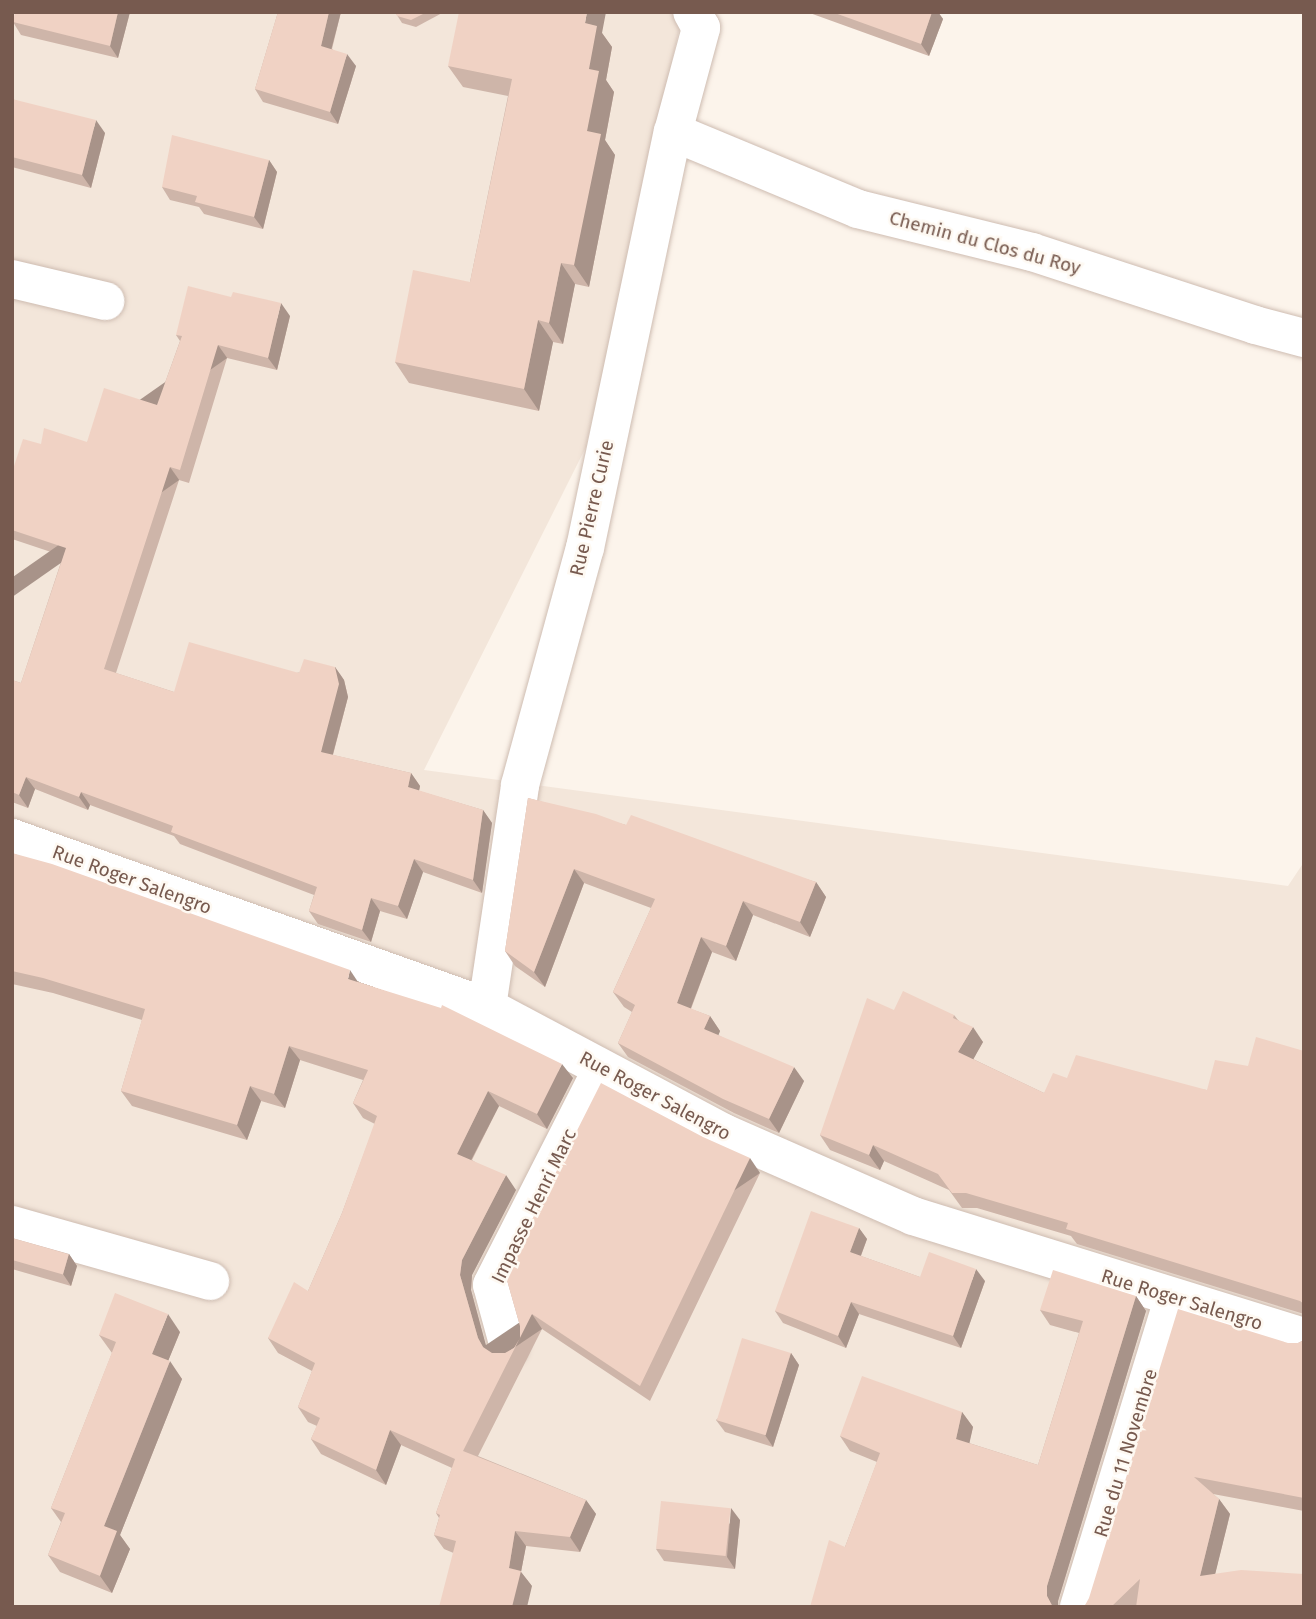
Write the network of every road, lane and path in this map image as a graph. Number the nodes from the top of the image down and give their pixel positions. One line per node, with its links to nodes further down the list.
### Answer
1 (692, 12): 2 (street, Rue Pierre Curie)
2 (673, 132): 5 (street, Chemin du Clos du Roy); 7 (street, Rue Pierre Curie)
3 (12, 279): 4 (street)
4 (105, 300)
5 (1304, 338)
6 (12, 838): 7 (street, Rue Roger Salengro)
7 (487, 1007): 8 (street, Rue Roger Salengro)
8 (602, 1069): 11 (street, Rue Roger Salengro); 13 (street, Impasse Henri Marc)
9 (12, 1225): 10 (street)
10 (210, 1281)
11 (1173, 1298): 12 (street, Rue Roger Salengro); 14 (street, Rue du 11 Novembre)
12 (1304, 1337)
13 (509, 1347)
14 (1079, 1607)

